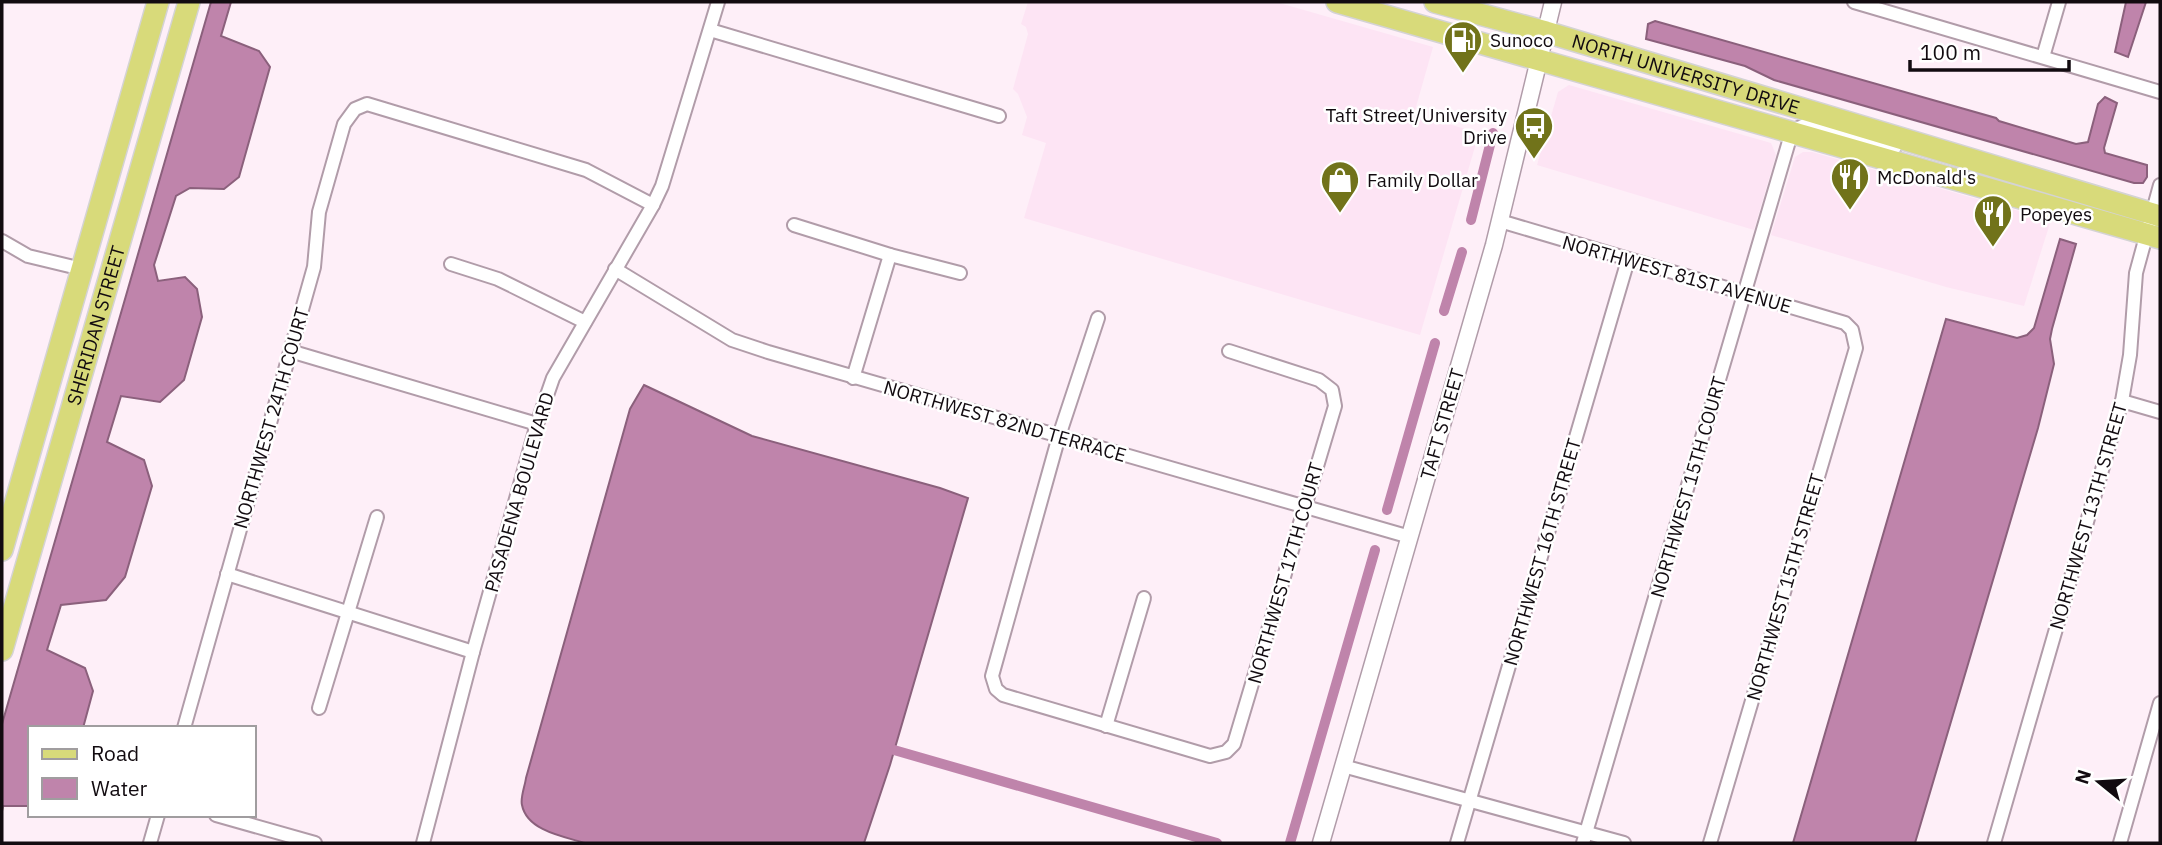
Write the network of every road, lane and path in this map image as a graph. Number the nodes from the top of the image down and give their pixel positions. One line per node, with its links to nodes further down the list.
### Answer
1 (158, 2): 26 (main road, SHERIDAN STREET)
2 (189, 2): 47 (main road, SHERIDAN STREET)
3 (718, 2): 9 (street, PASADENA BOULEVARD)
4 (1337, 2): 12 (main road, NORTH UNIVERSITY DRIVE)
5 (1436, 2): 10 (main road, NORTH UNIVERSITY DRIVE)
6 (1553, 2): 10 (street, TAFT STREET)
7 (1854, 2): 11 (street)
8 (2059, 2): 11 (street)
9 (710, 30): 14 (street); 18 (street, PASADENA BOULEVARD)
10 (1546, 32): 12 (street, TAFT STREET); 16 (main road, NORTH UNIVERSITY DRIVE)
11 (2043, 57): 13 (street)
12 (1538, 59): 15 (main road, NORTH UNIVERSITY DRIVE); 19 (street, TAFT STREET)
13 (2160, 92)
14 (999, 117)
15 (1792, 131): 16 (street, NORTH UNIVERSITY DRIVE); 21 (main road, NORTH UNIVERSITY DRIVE); 29 (street, NORTHWEST 15TH COURT)
16 (1934, 149): 21 (main road, NORTH UNIVERSITY DRIVE)
17 (2160, 185): 21 (street, NORTHWEST 13TH STREET)
18 (653, 205): 27 (street, PASADENA BOULEVARD); 33 (street, NORTHWEST 24TH COURT)
19 (1500, 221): 24 (street, NORTHWEST 81ST AVENUE); 42 (street, TAFT STREET)
20 (794, 225): 23 (street)
21 (2155, 225): 36 (street, NORTHWEST 13TH STREET)
22 (2, 242): 26 (street)
23 (890, 255): 28 (street); 35 (street)
24 (1628, 260): 29 (street, NORTHWEST 81ST AVENUE); 54 (street, NORTHWEST 16TH STREET)
25 (451, 264): 31 (street)
26 (82, 269): 43 (main road, SHERIDAN STREET)
27 (615, 269): 31 (street, PASADENA BOULEVARD); 35 (street, NORTHWEST 82ND TERRACE)
28 (960, 273)
29 (1745, 294): 32 (street, NORTHWEST 81ST AVENUE); 57 (street, NORTHWEST 15TH COURT)
30 (1098, 318): 39 (street)
31 (585, 322): 38 (street, PASADENA BOULEVARD)
32 (1852, 330): 64 (street, NORTHWEST 15TH STREET)
33 (290, 351): 38 (street); 44 (street, NORTHWEST 24TH COURT)
34 (1229, 351): 40 (street, NORTHWEST 17TH COURT)
35 (853, 378): 39 (street, NORTHWEST 82ND TERRACE)
36 (2122, 401): 37 (street); 65 (street, NORTHWEST 13TH STREET)
37 (2160, 412)
38 (537, 424): 48 (street, PASADENA BOULEVARD)
39 (1059, 436): 40 (street, NORTHWEST 82ND TERRACE); 52 (street)
40 (1303, 508): 42 (street, NORTHWEST 82ND TERRACE); 52 (street, NORTHWEST 17TH COURT)
41 (377, 517): 46 (street)
42 (1410, 537): 53 (street, TAFT STREET)
43 (2, 550)
44 (227, 574): 46 (street); 51 (street, NORTHWEST 24TH COURT)
45 (1144, 598): 52 (street)
46 (349, 613): 48 (street); 50 (street)
47 (2, 650)
48 (473, 652): 60 (street, PASADENA BOULEVARD)
49 (2160, 703): 66 (street)
50 (319, 708)
51 (185, 726)
52 (1106, 726)
53 (1343, 766): 54 (street); 61 (street, TAFT STREET)
54 (1469, 801): 57 (street); 62 (street, NORTHWEST 16TH STREET)
55 (157, 817): 58 (street)
56 (223, 817): 59 (street)
57 (1585, 838): 63 (street)
58 (150, 843)
59 (315, 843)
60 (423, 843)
61 (1321, 843)
62 (1457, 843)
63 (1624, 843)
64 (1710, 843)
65 (1994, 843)
66 (2120, 843)

